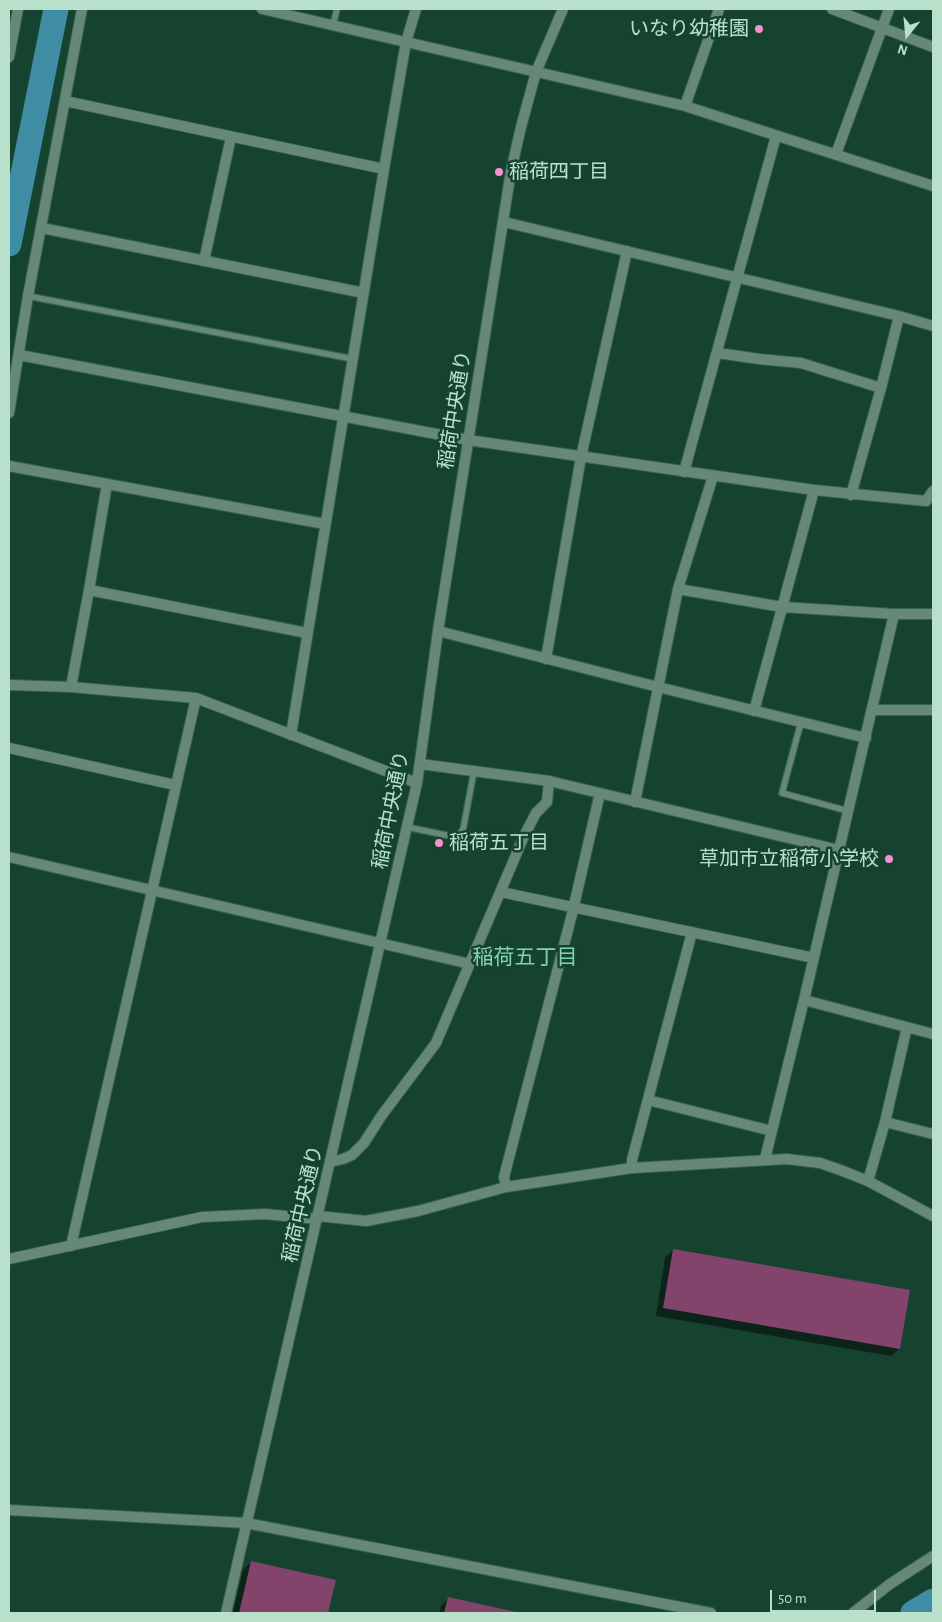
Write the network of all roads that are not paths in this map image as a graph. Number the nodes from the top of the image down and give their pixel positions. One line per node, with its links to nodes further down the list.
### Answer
1 (18, 9): 14 (street)
2 (82, 9): 16 (street)
3 (262, 9): 10 (street)
4 (337, 9): 10 (lane)
5 (416, 9): 12 (street)
6 (562, 9): 15 (street, 稲荷中央通り)
7 (719, 9): 17 (street)
8 (832, 9): 11 (street)
9 (889, 9): 11 (street)
10 (333, 25): 12 (street)
11 (881, 28): 13 (street); 20 (street)
12 (406, 42): 15 (street); 21 (street)
13 (933, 47)
14 (9, 57)
15 (536, 72): 17 (street); 23 (street, 稲荷中央通り)
16 (65, 101): 19 (street); 24 (street)
17 (685, 106): 18 (street)
18 (776, 136): 20 (street); 27 (street)
19 (231, 137): 21 (street); 26 (street)
20 (836, 154): 22 (street)
21 (384, 170): 28 (street)
22 (933, 186)
23 (504, 222): 25 (street); 38 (street, 稲荷中央通り)
24 (42, 228): 26 (street); 29 (street)
25 (627, 251): 27 (street); 39 (street)
26 (204, 261): 28 (street)
27 (736, 277): 30 (street); 32 (street)
28 (364, 293): 34 (street)
29 (28, 296): 33 (street); 34 (lane)
30 (899, 316): 31 (street); 35 (street)
31 (933, 326)
32 (718, 352): 35 (street); 41 (street)
33 (19, 355): 36 (street); 37 (street)
34 (353, 358): 37 (street)
35 (881, 388): 46 (street)
36 (9, 412)
37 (344, 416): 38 (street); 48 (street)
38 (468, 440): 39 (street); 54 (street, 稲荷中央通り)
39 (581, 457): 41 (street); 56 (street)
40 (9, 466): 43 (street)
41 (684, 472): 42 (street)
42 (714, 476): 44 (street); 49 (street)
43 (107, 484): 48 (street); 50 (street)
44 (814, 490): 46 (street); 51 (street)
45 (933, 491): 47 (street)
46 (851, 495): 47 (street)
47 (931, 503)
48 (325, 524): 55 (street)
49 (678, 589): 51 (street); 59 (street)
50 (89, 590): 55 (street); 58 (street)
51 (782, 607): 52 (street); 63 (street)
52 (894, 614): 53 (street); 61 (street)
53 (933, 614)
54 (438, 631): 56 (street); 68 (street, 稲荷中央通り)
55 (307, 633): 65 (street)
56 (546, 659): 59 (street)
57 (9, 684): 58 (street)
58 (71, 687): 60 (street)
59 (658, 687): 63 (street); 74 (street)
60 (196, 698): 65 (street); 72 (street)
61 (872, 710): 62 (street); 66 (street)
62 (933, 710)
63 (754, 711): 64 (street)
64 (801, 722): 66 (street); 75 (lane)
65 (291, 735): 71 (street)
66 (866, 738): 75 (street)
67 (9, 748): 72 (street)
68 (420, 764): 69 (street); 71 (street, 稲荷中央通り)
69 (474, 771): 70 (street); 76 (lane)
70 (549, 781): 73 (street); 80 (street)
71 (417, 783): 76 (street, 稲荷中央通り)
72 (175, 785): 79 (street)
73 (600, 793): 74 (street); 81 (street)
74 (635, 802): 77 (street)
75 (848, 811): 77 (street)
76 (407, 827): 83 (street, 稲荷中央通り)
77 (839, 850): 84 (street)
78 (9, 857): 79 (street)
79 (151, 890): 83 (street); 100 (street)
80 (501, 892): 81 (street); 85 (street)
81 (573, 907): 82 (street); 97 (street)
82 (692, 932): 84 (street); 89 (street)
83 (381, 943): 85 (street); 94 (street, 稲荷中央通り)
84 (814, 958): 86 (street)
85 (470, 964): 94 (street)
86 (804, 1000): 87 (street); 91 (street)
87 (908, 1027): 88 (street); 90 (street)
88 (933, 1034)
89 (648, 1100): 91 (street); 95 (street)
90 (885, 1122): 92 (street); 96 (street)
91 (772, 1131): 93 (street)
92 (933, 1134)
93 (765, 1159): 95 (street); 96 (street)
94 (330, 1162): 99 (street, 稲荷中央通り)
95 (632, 1168): 97 (street)
96 (868, 1181): 98 (street)
97 (506, 1187): 99 (street)
98 (933, 1216)
99 (318, 1218): 100 (street); 103 (street, 稲荷中央通り)
100 (71, 1246): 101 (street)
101 (9, 1259)
102 (9, 1510): 103 (street)
103 (246, 1523): 105 (street, 稲荷中央通り); 106 (street)
104 (933, 1556): 107 (street)
105 (226, 1613)
106 (711, 1613)
107 (853, 1613)

